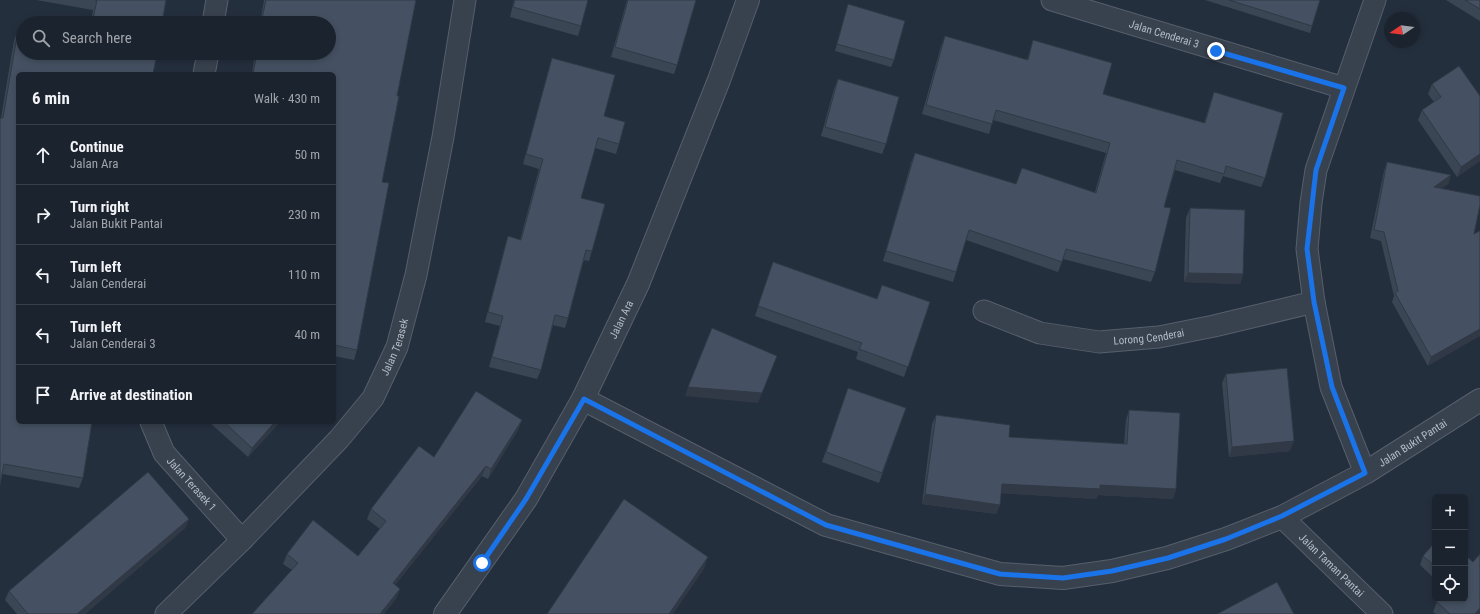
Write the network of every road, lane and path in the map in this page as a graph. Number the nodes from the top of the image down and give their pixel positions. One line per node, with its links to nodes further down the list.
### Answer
1 (217, 0): 7 (street)
2 (465, 0): 18 (street, Jalan Terasek)
3 (748, 0): 13 (street, Jalan Ara)
4 (1052, 0): 6 (street, Jalan Cenderai 3)
5 (1375, 0): 10 (street)
6 (1096, 7): 10 (street, Jalan Cenderai 3)
7 (214, 16)
8 (207, 60): 9 (street)
9 (204, 72)
10 (1344, 88): 11 (street)
11 (1314, 302): 12 (street, Lorong Cenderai); 16 (street)
12 (984, 311)
13 (584, 399): 17 (street, Jalan Bukit Pantai); 20 (street, Jalan Ara)
14 (1480, 400): 16 (street, Jalan Bukit Pantai)
15 (152, 424): 18 (street, Jalan Terasek 1)
16 (1365, 473): 17 (street, Jalan Bukit Pantai)
17 (1282, 516): 21 (street, Jalan Taman Pantai)
18 (242, 540): 19 (street, Jalan Terasek)
19 (166, 614)
20 (446, 614)
21 (1382, 614)

